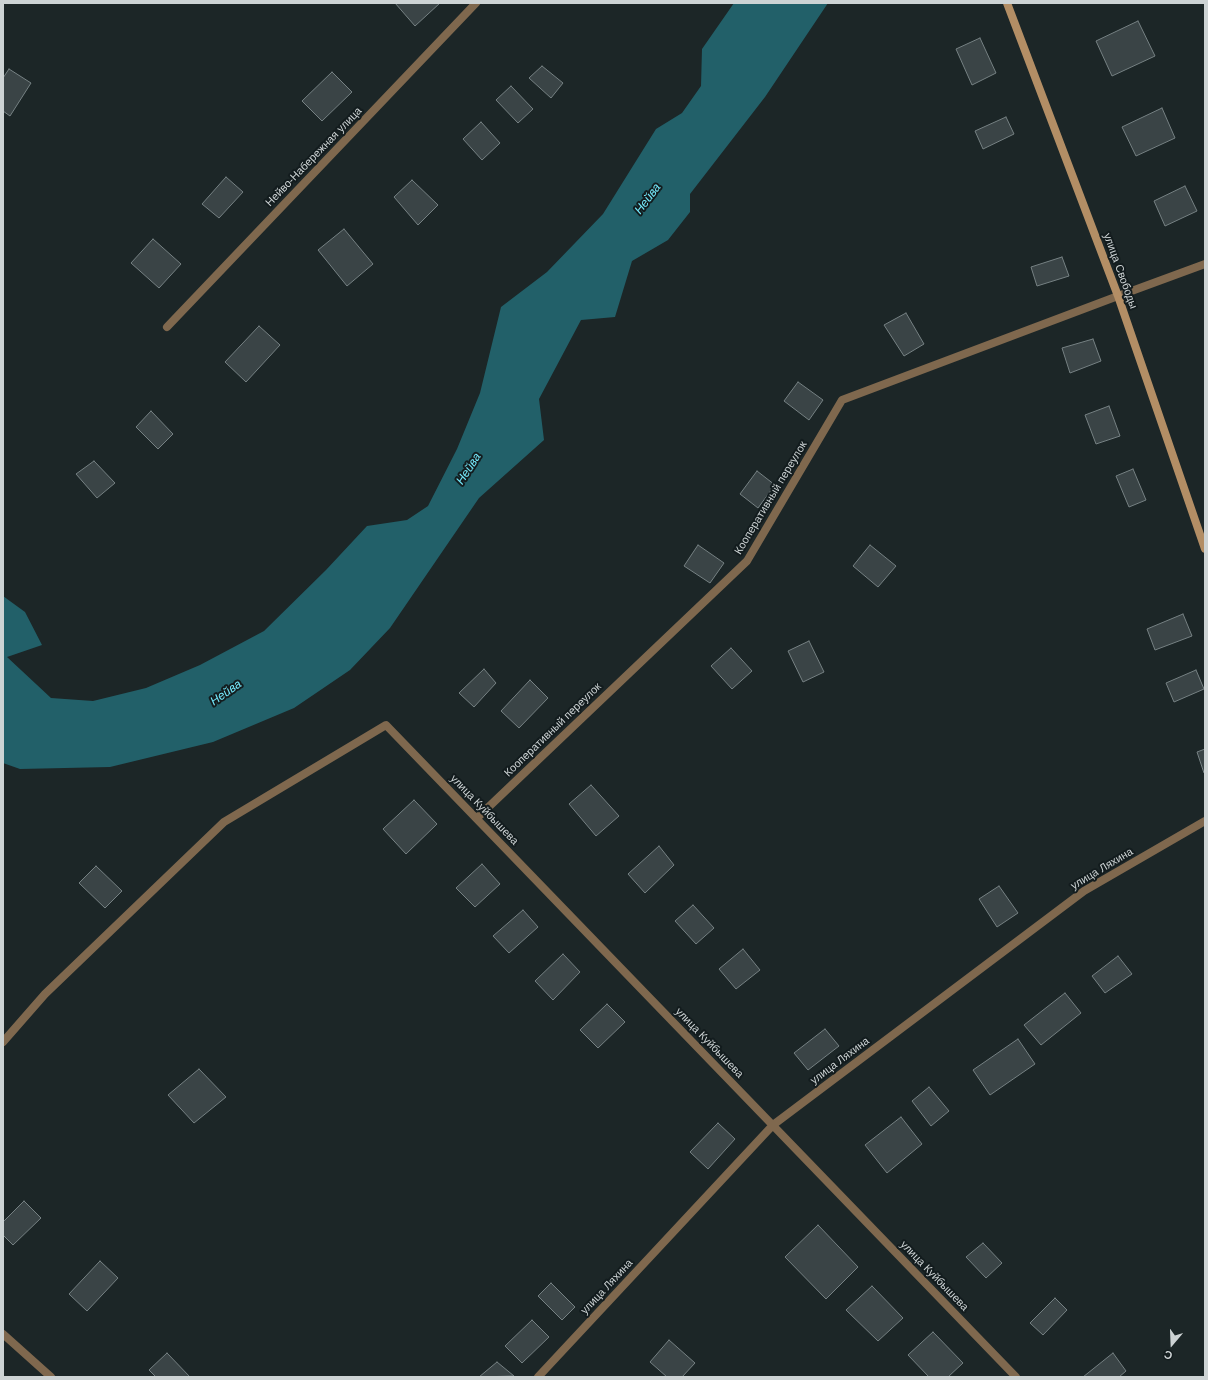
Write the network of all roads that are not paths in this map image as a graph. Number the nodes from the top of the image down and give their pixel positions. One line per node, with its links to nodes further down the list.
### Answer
1 (476, 3): 5 (street, Нейво-Набережная улица)
2 (1007, 3): 4 (main road, улица Свободы)
3 (1205, 264): 4 (street, Кооперативный переулок)
4 (1118, 296): 6 (main road, улица Свободы); 7 (street, Кооперативный переулок)
5 (167, 327)
6 (1205, 549)
7 (477, 818): 9 (street, улица Куйбышева); 10 (street, улица Куйбышева)
8 (1205, 821): 10 (street, улица Ляхина)
9 (3, 1042)
10 (773, 1125): 13 (street, улица Ляхина); 14 (street, улица Куйбышева)
11 (3, 1334): 12 (street)
12 (51, 1377)
13 (538, 1377)
14 (1016, 1377)

